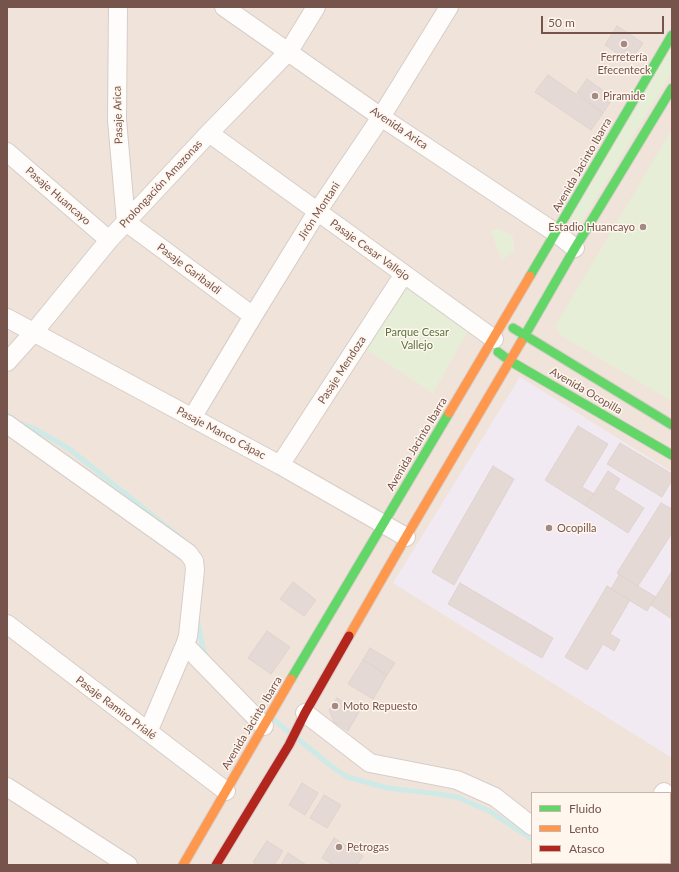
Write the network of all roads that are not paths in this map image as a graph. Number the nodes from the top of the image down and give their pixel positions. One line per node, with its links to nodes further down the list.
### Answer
1 (118, 7): 12 (street, Pasaje Arica)
2 (224, 7): 6 (street, Avenida Arica)
3 (316, 7): 6 (street, Prolongación Amazonas)
4 (449, 7): 8 (street, Jirón Montani)
5 (672, 35): 13 (street, Avenida Jacinto Ibarra)
6 (289, 51): 8 (street, Avenida Arica); 9 (street, Prolongación Amazonas)
7 (672, 88): 15 (street)
8 (381, 117): 11 (street, Jirón Montani); 13 (street, Avenida Arica)
9 (209, 133): 11 (street, Pasaje Cesar Vallejo); 12 (street, Prolongación Amazonas)
10 (7, 152): 14 (street, Pasaje Huancayo)
11 (317, 212): 16 (street, Pasaje Cesar Vallejo); 17 (street, Jirón Montani)
12 (126, 222): 14 (street, Prolongación Amazonas); 17 (street, Pasaje Garibaldi)
13 (556, 233): 15 (street, Avenida Arica); 19 (street, Avenida Jacinto Ibarra)
14 (109, 240): 20 (street, Prolongación Amazonas)
15 (575, 248): 21 (street)
16 (404, 274): 22 (street, Pasaje Cesar Vallejo); 29 (street, Pasaje Mendoza)
17 (253, 316): 25 (street, Jirón Montani)
18 (7, 318): 20 (street, Pasaje Manco Cápac)
19 (504, 321): 21 (street, Avenida Ocopilla); 22 (street, Avenida Jacinto Ibarra)
20 (34, 332): 24 (street, Prolongación Amazonas); 25 (street, Pasaje Manco Cápac)
21 (525, 336): 23 (street); 27 (street, Avenida Ocopilla)
22 (491, 342): 23 (street, Avenida Ocopilla); 30 (street, Avenida Jacinto Ibarra)
23 (510, 361): 28 (street, Avenida Ocopilla); 31 (street)
24 (7, 362)
25 (192, 418): 29 (street, Pasaje Manco Cápac)
26 (7, 424): 33 (street)
27 (672, 425)
28 (672, 455)
29 (280, 465): 30 (street, Pasaje Manco Cápac)
30 (384, 524): 31 (street, Pasaje Manco Cápac); 35 (street, Avenida Jacinto Ibarra)
31 (406, 537): 34 (street)
32 (7, 624): 36 (street, Pasaje Ramiro Prialé)
33 (185, 645): 35 (street); 36 (street)
34 (304, 715): 39 (street); 42 (street)
35 (266, 722): 37 (street, Avenida Jacinto Ibarra)
36 (148, 732): 37 (street, Pasaje Ramiro Prialé)
37 (226, 791): 41 (street, Avenida Jacinto Ibarra)
38 (9, 792): 40 (street)
39 (531, 825)
40 (128, 865)
41 (183, 865)
42 (216, 865)

